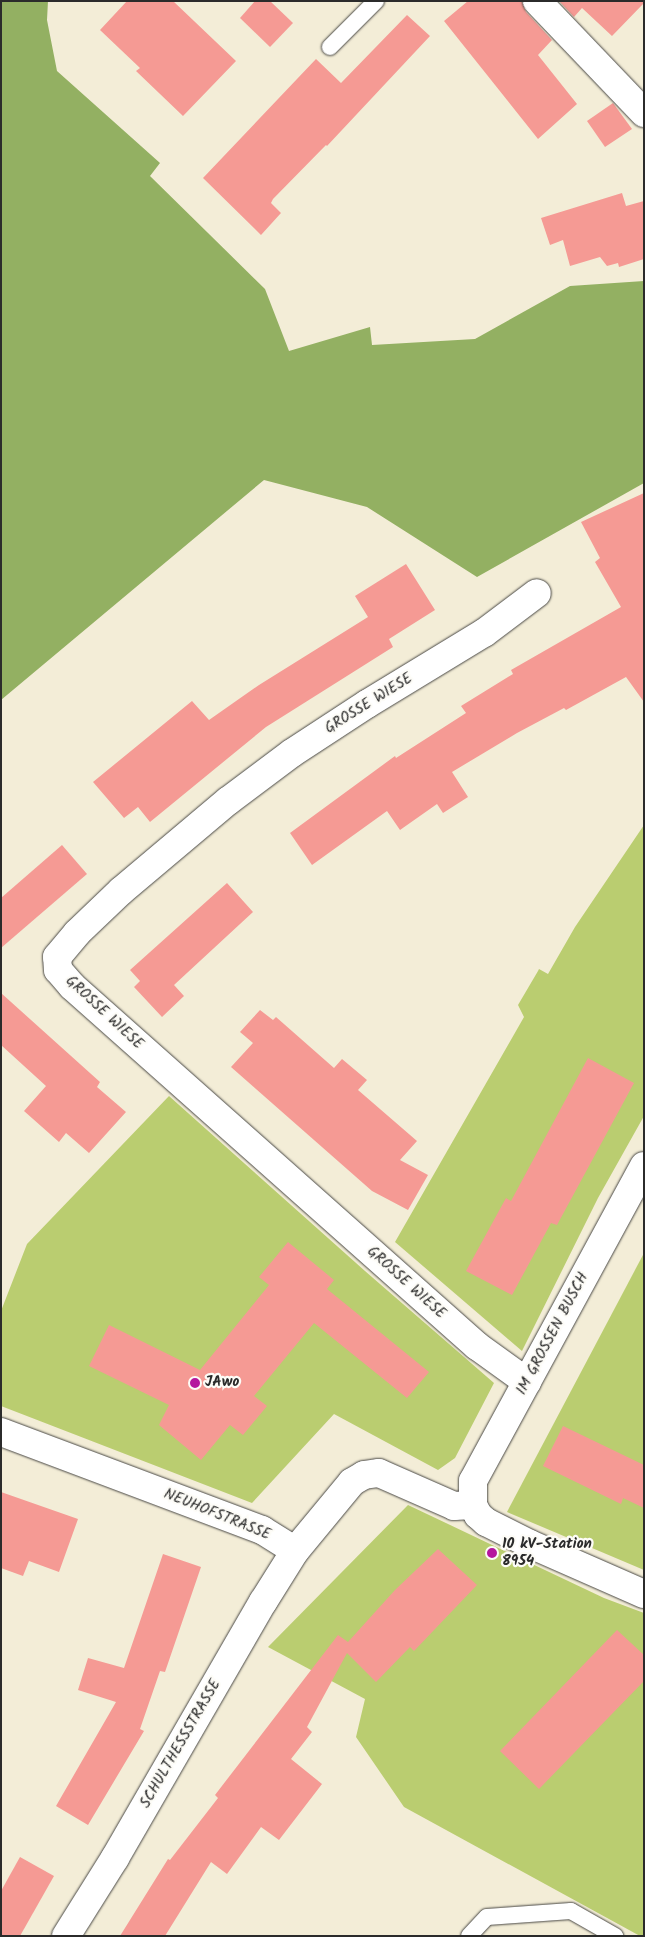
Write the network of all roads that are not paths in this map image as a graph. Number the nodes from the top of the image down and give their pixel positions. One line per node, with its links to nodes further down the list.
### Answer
1 (376, 1): 3 (lane)
2 (537, 1): 4 (street)
3 (330, 47)
4 (644, 113)
5 (537, 593): 7 (street, GROSSE WIESE)
6 (644, 1166): 7 (street, IM GROSSEN BUSCH)
7 (527, 1382): 9 (street, IM GROSSEN BUSCH)
8 (1, 1432): 10 (street, NEUHOFSTRASSE)
9 (473, 1505): 10 (street); 11 (street)
10 (295, 1550): 12 (street, SCHULTHESSSTRASSE)
11 (644, 1594)
12 (66, 1936)
13 (469, 1936): 14 (lane)
14 (614, 1936)

